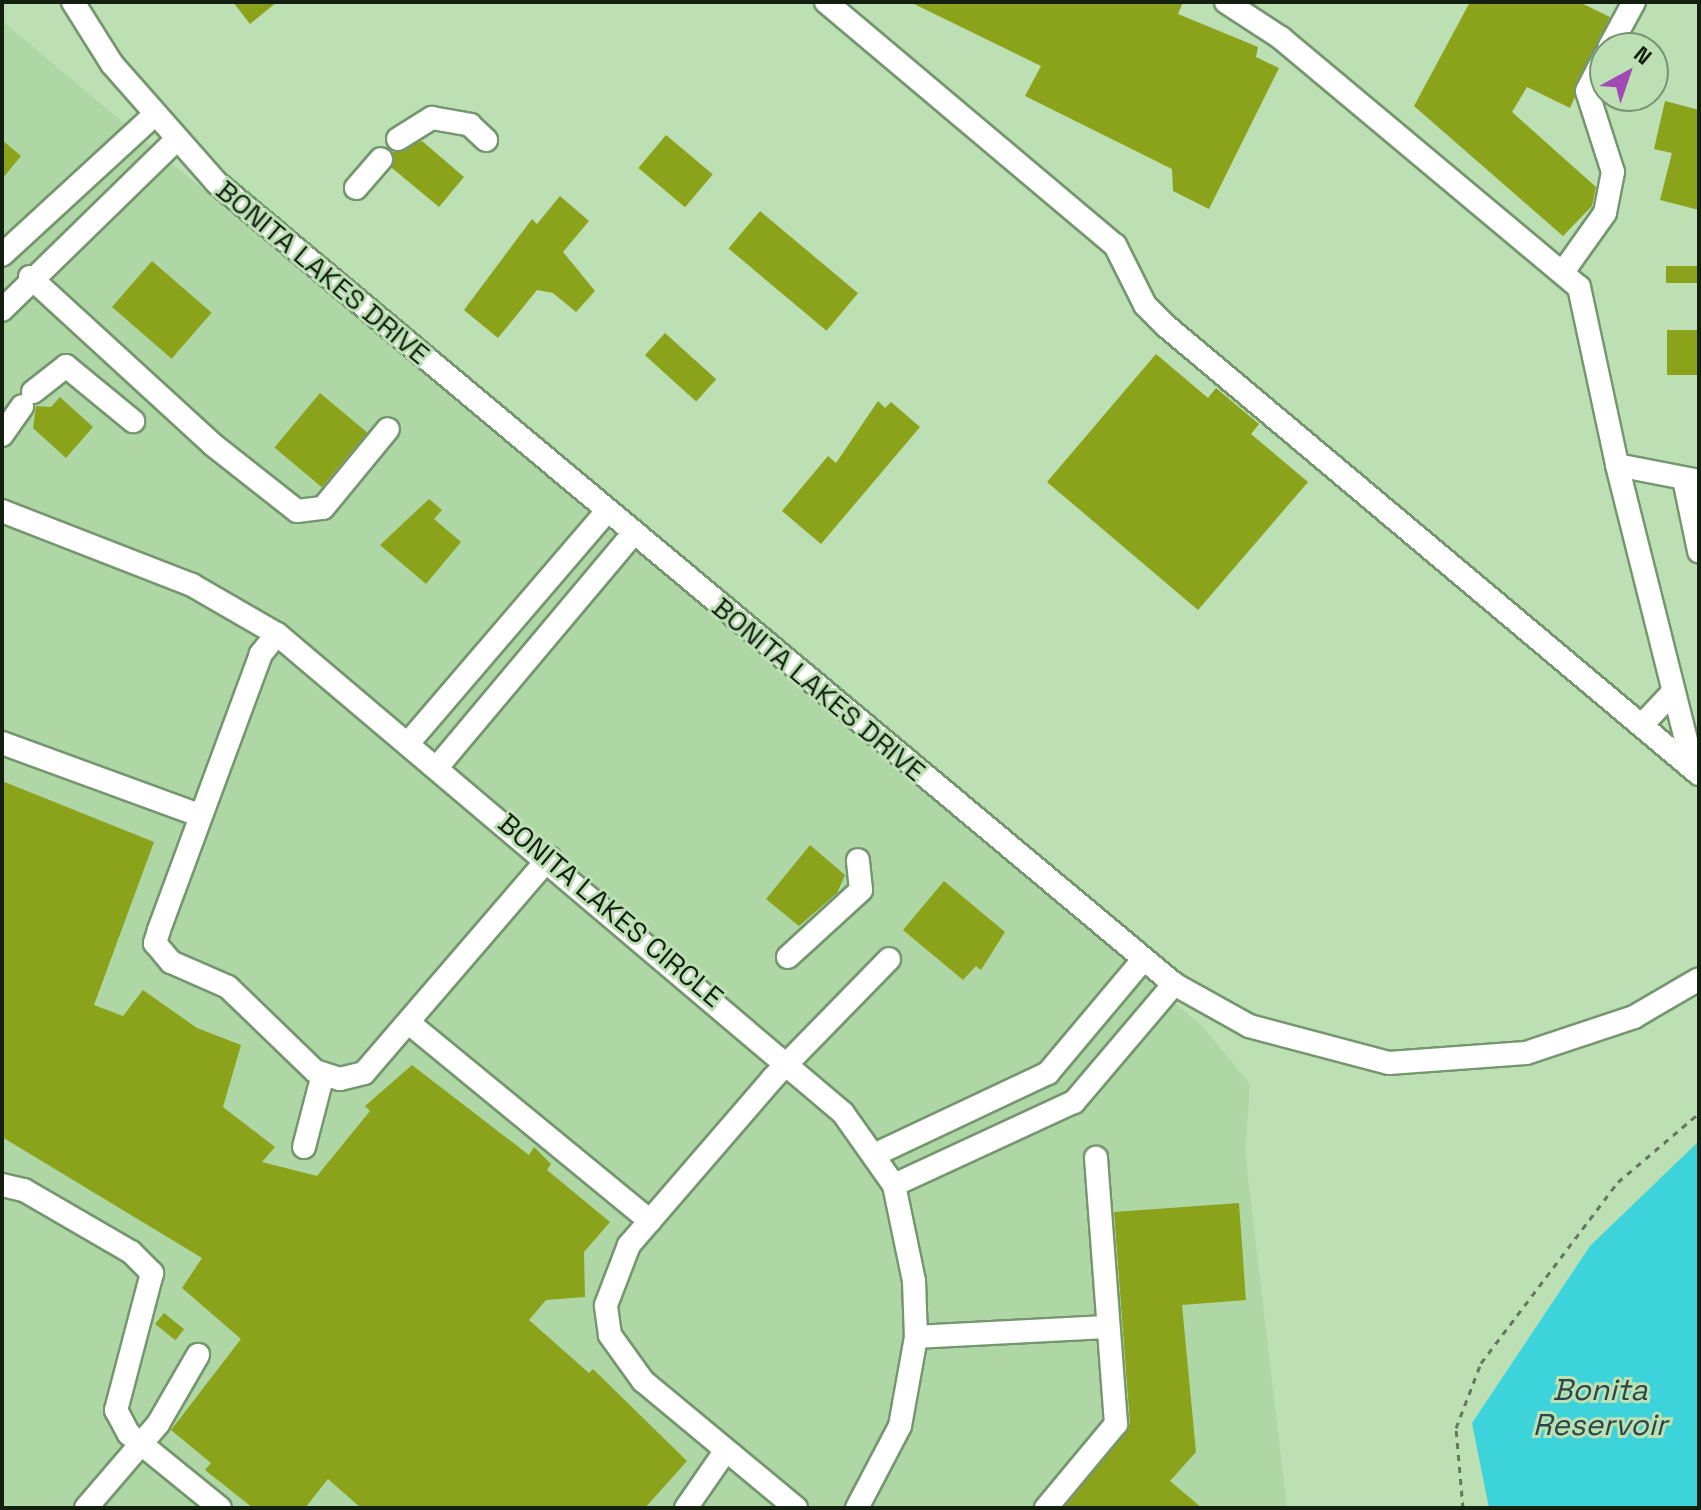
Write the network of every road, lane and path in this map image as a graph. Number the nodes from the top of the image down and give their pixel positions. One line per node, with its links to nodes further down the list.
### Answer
1 (73, 2): 7 (street, BONITA LAKES DRIVE)
2 (826, 2): 28 (street)
3 (1226, 2): 14 (street)
4 (1634, 2): 5 (street)
5 (1618, 32)
6 (1594, 112): 14 (street)
7 (153, 116): 10 (street, BONITA LAKES DRIVE); 13 (street)
8 (398, 139): 9 (street)
9 (486, 140)
10 (175, 141): 15 (street); 23 (street, BONITA LAKES DRIVE)
11 (381, 159): 12 (street)
12 (356, 188)
13 (2, 255)
14 (1563, 272): 20 (street)
15 (30, 277): 16 (street); 18 (street)
16 (2, 310)
17 (133, 421): 19 (street)
18 (388, 429)
19 (2, 435)
20 (1617, 465): 21 (street); 27 (street)
21 (1692, 480): 25 (street)
22 (2, 511): 26 (street, BONITA LAKES CIRCLE)
23 (607, 511): 24 (street, BONITA LAKES DRIVE); 29 (street)
24 (634, 533): 31 (street); 38 (street, BONITA LAKES DRIVE)
25 (1696, 533)
26 (277, 634): 29 (street, BONITA LAKES CIRCLE); 33 (street)
27 (1673, 692): 28 (street); 32 (street)
28 (1642, 725): 32 (street)
29 (410, 741): 31 (street, BONITA LAKES CIRCLE)
30 (2, 743): 33 (street)
31 (439, 765): 34 (street, BONITA LAKES CIRCLE)
32 (1696, 771)
33 (199, 815): 43 (street)
34 (549, 858): 41 (street); 42 (street, BONITA LAKES CIRCLE)
35 (858, 860): 36 (street)
36 (788, 957)
37 (889, 959): 42 (street)
38 (1142, 961): 40 (street, BONITA LAKES DRIVE); 46 (street)
39 (1699, 979): 40 (street, BONITA LAKES DRIVE)
40 (1174, 984): 49 (street)
41 (409, 1023): 43 (street); 50 (street)
42 (791, 1063): 46 (street, BONITA LAKES CIRCLE); 50 (street)
43 (323, 1074): 45 (street)
44 (1699, 1113): 62 (path)
45 (304, 1147)
46 (876, 1154): 49 (street, BONITA LAKES CIRCLE)
47 (1096, 1158): 51 (street)
48 (2, 1185): 54 (street)
49 (894, 1185): 52 (street, BONITA LAKES CIRCLE)
50 (650, 1221): 55 (street)
51 (1105, 1327): 52 (street); 61 (street)
52 (916, 1337): 60 (street, BONITA LAKES CIRCLE)
53 (198, 1355): 54 (street)
54 (139, 1443): 56 (street); 57 (street)
55 (726, 1450): 58 (street); 59 (street)
56 (86, 1508)
57 (220, 1508)
58 (686, 1508)
59 (796, 1508)
60 (857, 1508)
61 (1046, 1508)
62 (1463, 1508)

